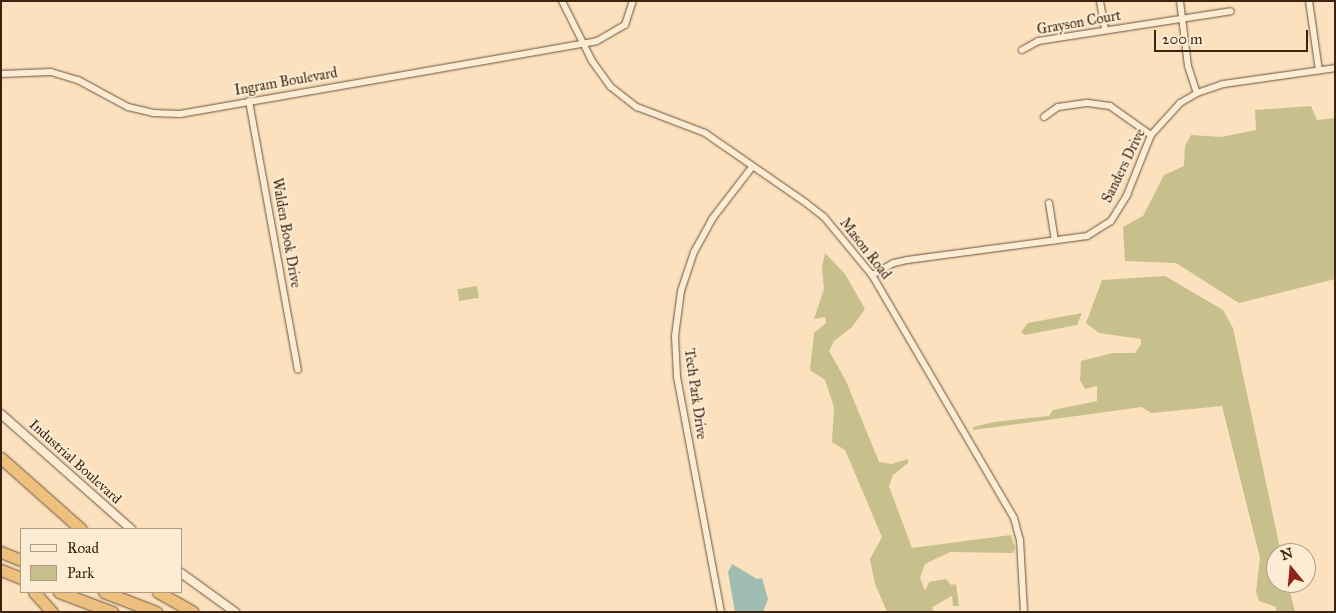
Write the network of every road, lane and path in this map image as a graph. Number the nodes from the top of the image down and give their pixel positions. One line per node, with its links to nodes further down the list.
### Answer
1 (562, 1): 9 (street, Mason Road)
2 (633, 1): 9 (street, Ingram Boulevard)
3 (1100, 1): 8 (street)
4 (1180, 1): 7 (street)
5 (1309, 1): 12 (street)
6 (1231, 11): 7 (street, Grayson Court)
7 (1182, 18): 8 (street, Grayson Court); 14 (street)
8 (1105, 30): 10 (street, Grayson Court)
9 (582, 44): 15 (street, Ingram Boulevard); 18 (street, Mason Road)
10 (1022, 50)
11 (1335, 68): 12 (street, Sanders Drive)
12 (1319, 70): 14 (street, Sanders Drive)
13 (1, 74): 15 (street, Ingram Boulevard)
14 (1197, 92): 17 (street, Sanders Drive)
15 (249, 102): 22 (street, Walden Book Drive)
16 (1044, 117): 17 (street)
17 (1151, 135): 20 (street, Sanders Drive)
18 (752, 166): 21 (street, Mason Road); 39 (street, Tech Park Drive)
19 (1050, 203): 20 (street)
20 (1055, 241): 21 (street, Sanders Drive)
21 (872, 275): 40 (street, Mason Road)
22 (298, 370)
23 (1, 414): 26 (street, Industrial Boulevard)
24 (1, 458): 25 (highway)
25 (80, 528)
26 (130, 528)
27 (1, 552): 28 (highway)
28 (20, 560)
29 (182, 574): 38 (street)
30 (35, 593): 34 (highway)
31 (62, 593): 35 (highway)
32 (107, 593): 36 (highway)
33 (160, 593): 37 (highway)
34 (52, 612)
35 (112, 612)
36 (156, 612)
37 (193, 612)
38 (235, 612)
39 (721, 612)
40 (1024, 612)

